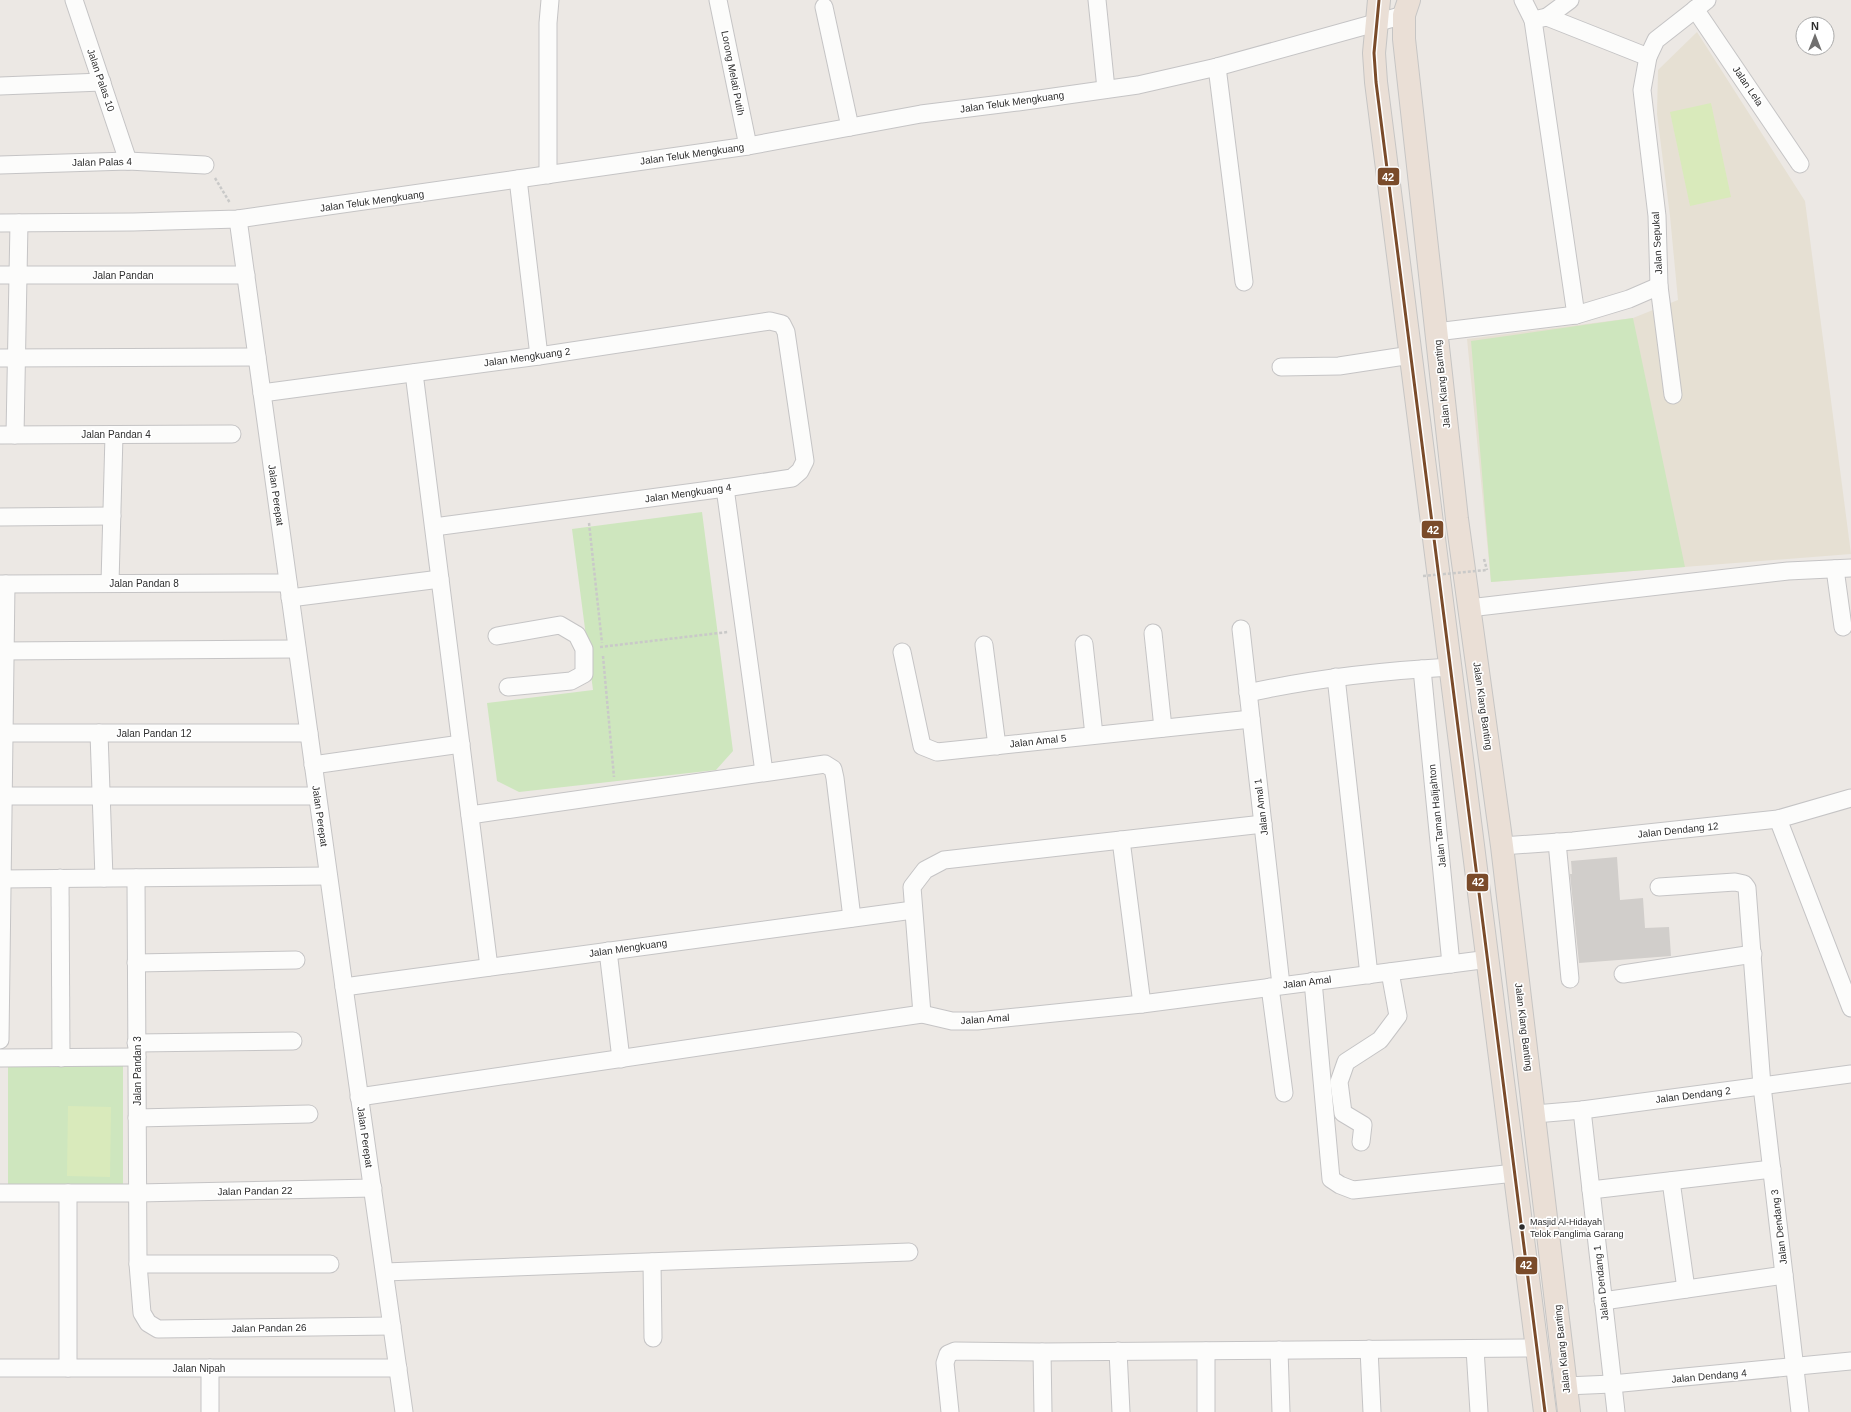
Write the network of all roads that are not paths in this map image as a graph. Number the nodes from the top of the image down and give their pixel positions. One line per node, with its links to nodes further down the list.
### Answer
1 (74, 0): 15 (street, Jalan Palas 10)
2 (550, 0): 24 (street)
3 (718, 0): 19 (street, Lorong Melati Putih)
4 (1097, 0): 17 (street)
5 (1378, 0): 12 (highway)
6 (1523, 0): 11 (street)
7 (1570, 0): 11 (street)
8 (1701, 4): 13 (street, Jalan Sepukal); 21 (street, Jalan Lela)
9 (824, 7): 18 (street)
10 (1407, 7): 12 (street, Jalan Teluk Mengkuang); 36 (highway, Jalan Klang Banting)
11 (1540, 18): 13 (street); 34 (street)
12 (1376, 22): 14 (street, Jalan Teluk Mengkuang); 37 (highway)
13 (1648, 57): 33 (street, Jalan Sepukal)
14 (1217, 68): 17 (street, Jalan Teluk Mengkuang); 32 (street)
15 (102, 82): 16 (street); 20 (street, Jalan Palas 10)
16 (0, 86)
17 (1106, 89): 18 (street, Jalan Teluk Mengkuang)
18 (850, 127): 19 (street, Jalan Teluk Mengkuang)
19 (748, 146): 24 (street, Jalan Teluk Mengkuang)
20 (128, 161): 22 (street, Jalan Palas 4); 23 (street, Jalan Palas 4)
21 (1800, 164)
22 (0, 165)
23 (205, 165)
24 (548, 175): 25 (street, Jalan Teluk Mengkuang)
25 (518, 179): 26 (street, Jalan Teluk Mengkuang); 38 (street)
26 (238, 219): 28 (street, Jalan Teluk Mengkuang); 31 (street, Jalan Perepat)
27 (0, 223): 28 (street, Jalan Teluk Mengkuang)
28 (19, 223): 30 (street)
29 (0, 275): 30 (street, Jalan Pandan)
30 (18, 275): 31 (street, Jalan Pandan); 40 (street)
31 (246, 275): 39 (street, Jalan Perepat)
32 (1244, 282)
33 (1659, 286): 34 (street, Jalan Sepukal); 44 (street)
34 (1576, 315): 36 (street, Jalan Sepukal)
35 (786, 332): 38 (street, Jalan Mengkuang 2); 48 (street, Jalan Mengkuang 4)
36 (1436, 332): 57 (highway, Jalan Klang Banting)
37 (1411, 355): 41 (street); 67 (highway)
38 (538, 356): 42 (street, Jalan Mengkuang 2)
39 (257, 357): 40 (street); 43 (street, Jalan Perepat)
40 (8, 358): 45 (street)
41 (1282, 367)
42 (414, 373): 43 (street, Jalan Mengkuang 2); 51 (street)
43 (262, 393): 56 (street, Jalan Perepat)
44 (1673, 395)
45 (7, 434): 46 (street, Jalan Pandan 4)
46 (114, 434): 47 (street, Jalan Pandan 4); 49 (street)
47 (232, 434)
48 (725, 488): 51 (street, Jalan Mengkuang 4); 81 (street)
49 (112, 516): 50 (street); 54 (street)
50 (0, 517)
51 (434, 527): 53 (street)
52 (1843, 568): 57 (street); 58 (street)
53 (440, 579): 56 (street, Jalan Pandan 8); 78 (street)
54 (110, 583): 55 (street, Jalan Pandan 8); 56 (street, Jalan Pandan 8)
55 (3, 584): 65 (street)
56 (289, 590): 64 (street, Jalan Perepat)
57 (1469, 608): 91 (highway, Jalan Klang Banting)
58 (1843, 627)
59 (1241, 629): 71 (street, Jalan Amal 1)
60 (1153, 633): 73 (street)
61 (497, 636): 70 (street)
62 (1084, 644): 77 (street)
63 (984, 645): 79 (street)
64 (297, 649): 65 (street); 76 (street, Jalan Perepat)
65 (3, 651): 74 (street)
66 (902, 652): 79 (street, Jalan Amal 5)
67 (1450, 667): 68 (street); 102 (highway)
68 (1422, 669): 69 (street); 105 (street, Jalan Taman Halijahton)
69 (1336, 678): 71 (street); 108 (street)
70 (508, 687)
71 (1248, 693): 72 (street, Jalan Amal 1)
72 (1251, 719): 73 (street, Jalan Amal 5); 88 (street, Jalan Amal 1)
73 (1163, 728): 77 (street, Jalan Amal 5)
74 (2, 732): 75 (street, Jalan Pandan 12); 82 (street)
75 (98, 733): 76 (street, Jalan Pandan 12); 83 (street)
76 (309, 733): 80 (street, Jalan Perepat)
77 (1094, 736): 79 (street, Jalan Amal 5)
78 (461, 744): 80 (street); 86 (street)
79 (997, 746)
80 (313, 765): 84 (street, Jalan Perepat)
81 (764, 772): 86 (street); 99 (street)
82 (2, 796): 83 (street); 96 (street)
83 (101, 796): 84 (street); 94 (street)
84 (318, 796): 92 (street, Jalan Perepat)
85 (1851, 798): 87 (street, Jalan Dendang 12)
86 (470, 815): 106 (street)
87 (1778, 819): 90 (street, Jalan Dendang 12); 115 (street)
88 (1263, 824): 89 (street); 112 (street, Jalan Amal 1)
89 (1121, 840): 98 (street); 114 (street)
90 (1557, 842): 91 (street, Jalan Dendang 12); 110 (street)
91 (1502, 846): 130 (highway, Jalan Klang Banting)
92 (328, 876): 95 (street); 113 (street, Jalan Perepat)
93 (60, 878): 94 (street); 96 (street); 122 (street)
94 (104, 878): 95 (street)
95 (136, 878): 104 (street, Jalan Pandan 3)
96 (1, 879): 117 (street)
97 (1659, 888): 101 (street, Jalan Dendang 3)
98 (913, 910): 99 (street, Jalan Mengkuang); 116 (street)
99 (852, 918): 100 (street, Jalan Mengkuang)
100 (608, 951): 106 (street, Jalan Mengkuang); 123 (street)
101 (1753, 954): 109 (street); 125 (street, Jalan Dendang 3)
102 (1489, 959): 105 (street, Jalan Amal); 134 (highway)
103 (296, 960): 104 (street)
104 (136, 963): 120 (street, Jalan Pandan 3)
105 (1451, 964): 107 (street, Jalan Amal)
106 (489, 967): 113 (street, Jalan Mengkuang)
107 (1390, 972): 108 (street, Jalan Amal); 132 (street)
108 (1369, 974): 111 (street, Jalan Amal)
109 (1623, 974)
110 (1570, 979)
111 (1313, 981): 112 (street, Jalan Amal); 134 (street)
112 (1276, 986): 114 (street, Jalan Amal); 126 (street, Jalan Amal 1)
113 (344, 987): 127 (street, Jalan Perepat)
114 (1142, 1004): 116 (street, Jalan Amal)
115 (1851, 1008)
116 (922, 1014): 123 (street)
117 (0, 1018): 118 (street)
118 (0, 1040)
119 (293, 1041): 120 (street)
120 (137, 1050): 122 (street); 131 (street, Jalan Pandan 3)
121 (0, 1058): 122 (street)
122 (61, 1058)
123 (621, 1059): 127 (street)
124 (1851, 1076): 125 (street, Jalan Dendang 2)
125 (1762, 1086): 128 (street, Jalan Dendang 2); 133 (street, Jalan Dendang 3)
126 (1284, 1093)
127 (359, 1098): 136 (street, Jalan Perepat)
128 (1582, 1110): 130 (street, Jalan Dendang 2); 137 (street, Jalan Dendang 1)
129 (309, 1114): 131 (street)
130 (1535, 1114): 166 (highway, Jalan Klang Banting)
131 (137, 1118): 139 (street, Jalan Pandan 3)
132 (1362, 1142)
133 (1772, 1169): 135 (street); 146 (street, Jalan Dendang 3)
134 (1516, 1173): 152 (highway)
135 (1671, 1181): 137 (street); 147 (street)
136 (372, 1188): 139 (street, Jalan Pandan 22); 145 (street, Jalan Perepat)
137 (1591, 1190): 148 (street, Jalan Dendang 1)
138 (68, 1193): 139 (street, Jalan Pandan 22); 140 (street, Jalan Pandan 22); 161 (street)
139 (138, 1193): 143 (street, Jalan Pandan 3)
140 (0, 1194)
141 (909, 1252): 142 (street)
142 (652, 1262): 145 (street); 151 (street)
143 (138, 1264): 144 (street); 149 (street, Jalan Pandan 3)
144 (330, 1264)
145 (385, 1272): 150 (street, Jalan Perepat)
146 (1784, 1275): 147 (street); 164 (street, Jalan Dendang 3)
147 (1686, 1289): 148 (street)
148 (1603, 1302): 165 (street, Jalan Dendang 1)
149 (148, 1323): 150 (street, Jalan Pandan 26)
150 (392, 1326): 163 (street, Jalan Perepat)
151 (653, 1338)
152 (1538, 1348): 154 (street); 176 (highway)
153 (1369, 1349): 154 (street); 155 (street); 174 (street)
154 (1475, 1349): 175 (street)
155 (1279, 1350): 157 (street); 173 (street)
156 (1118, 1351): 157 (street); 158 (street); 171 (street)
157 (1206, 1351): 172 (street)
158 (1042, 1352): 169 (street); 170 (street)
159 (1851, 1361): 164 (street, Jalan Dendang 4)
160 (0, 1368): 161 (street, Jalan Nipah)
161 (68, 1368): 162 (street, Jalan Nipah)
162 (210, 1368): 163 (street, Jalan Nipah); 167 (street)
163 (398, 1368): 168 (street, Jalan Perepat)
164 (1795, 1368): 165 (street, Jalan Dendang 4); 179 (street, Jalan Dendang 3)
165 (1612, 1384): 166 (street, Jalan Dendang 4); 178 (street, Jalan Dendang 1)
166 (1566, 1386): 177 (highway, Jalan Klang Banting)
167 (210, 1412)
168 (404, 1412)
169 (950, 1412)
170 (1043, 1412)
171 (1121, 1412)
172 (1206, 1412)
173 (1281, 1412)
174 (1372, 1412)
175 (1479, 1412)
176 (1545, 1412)
177 (1569, 1412)
178 (1616, 1412)
179 (1800, 1412)

